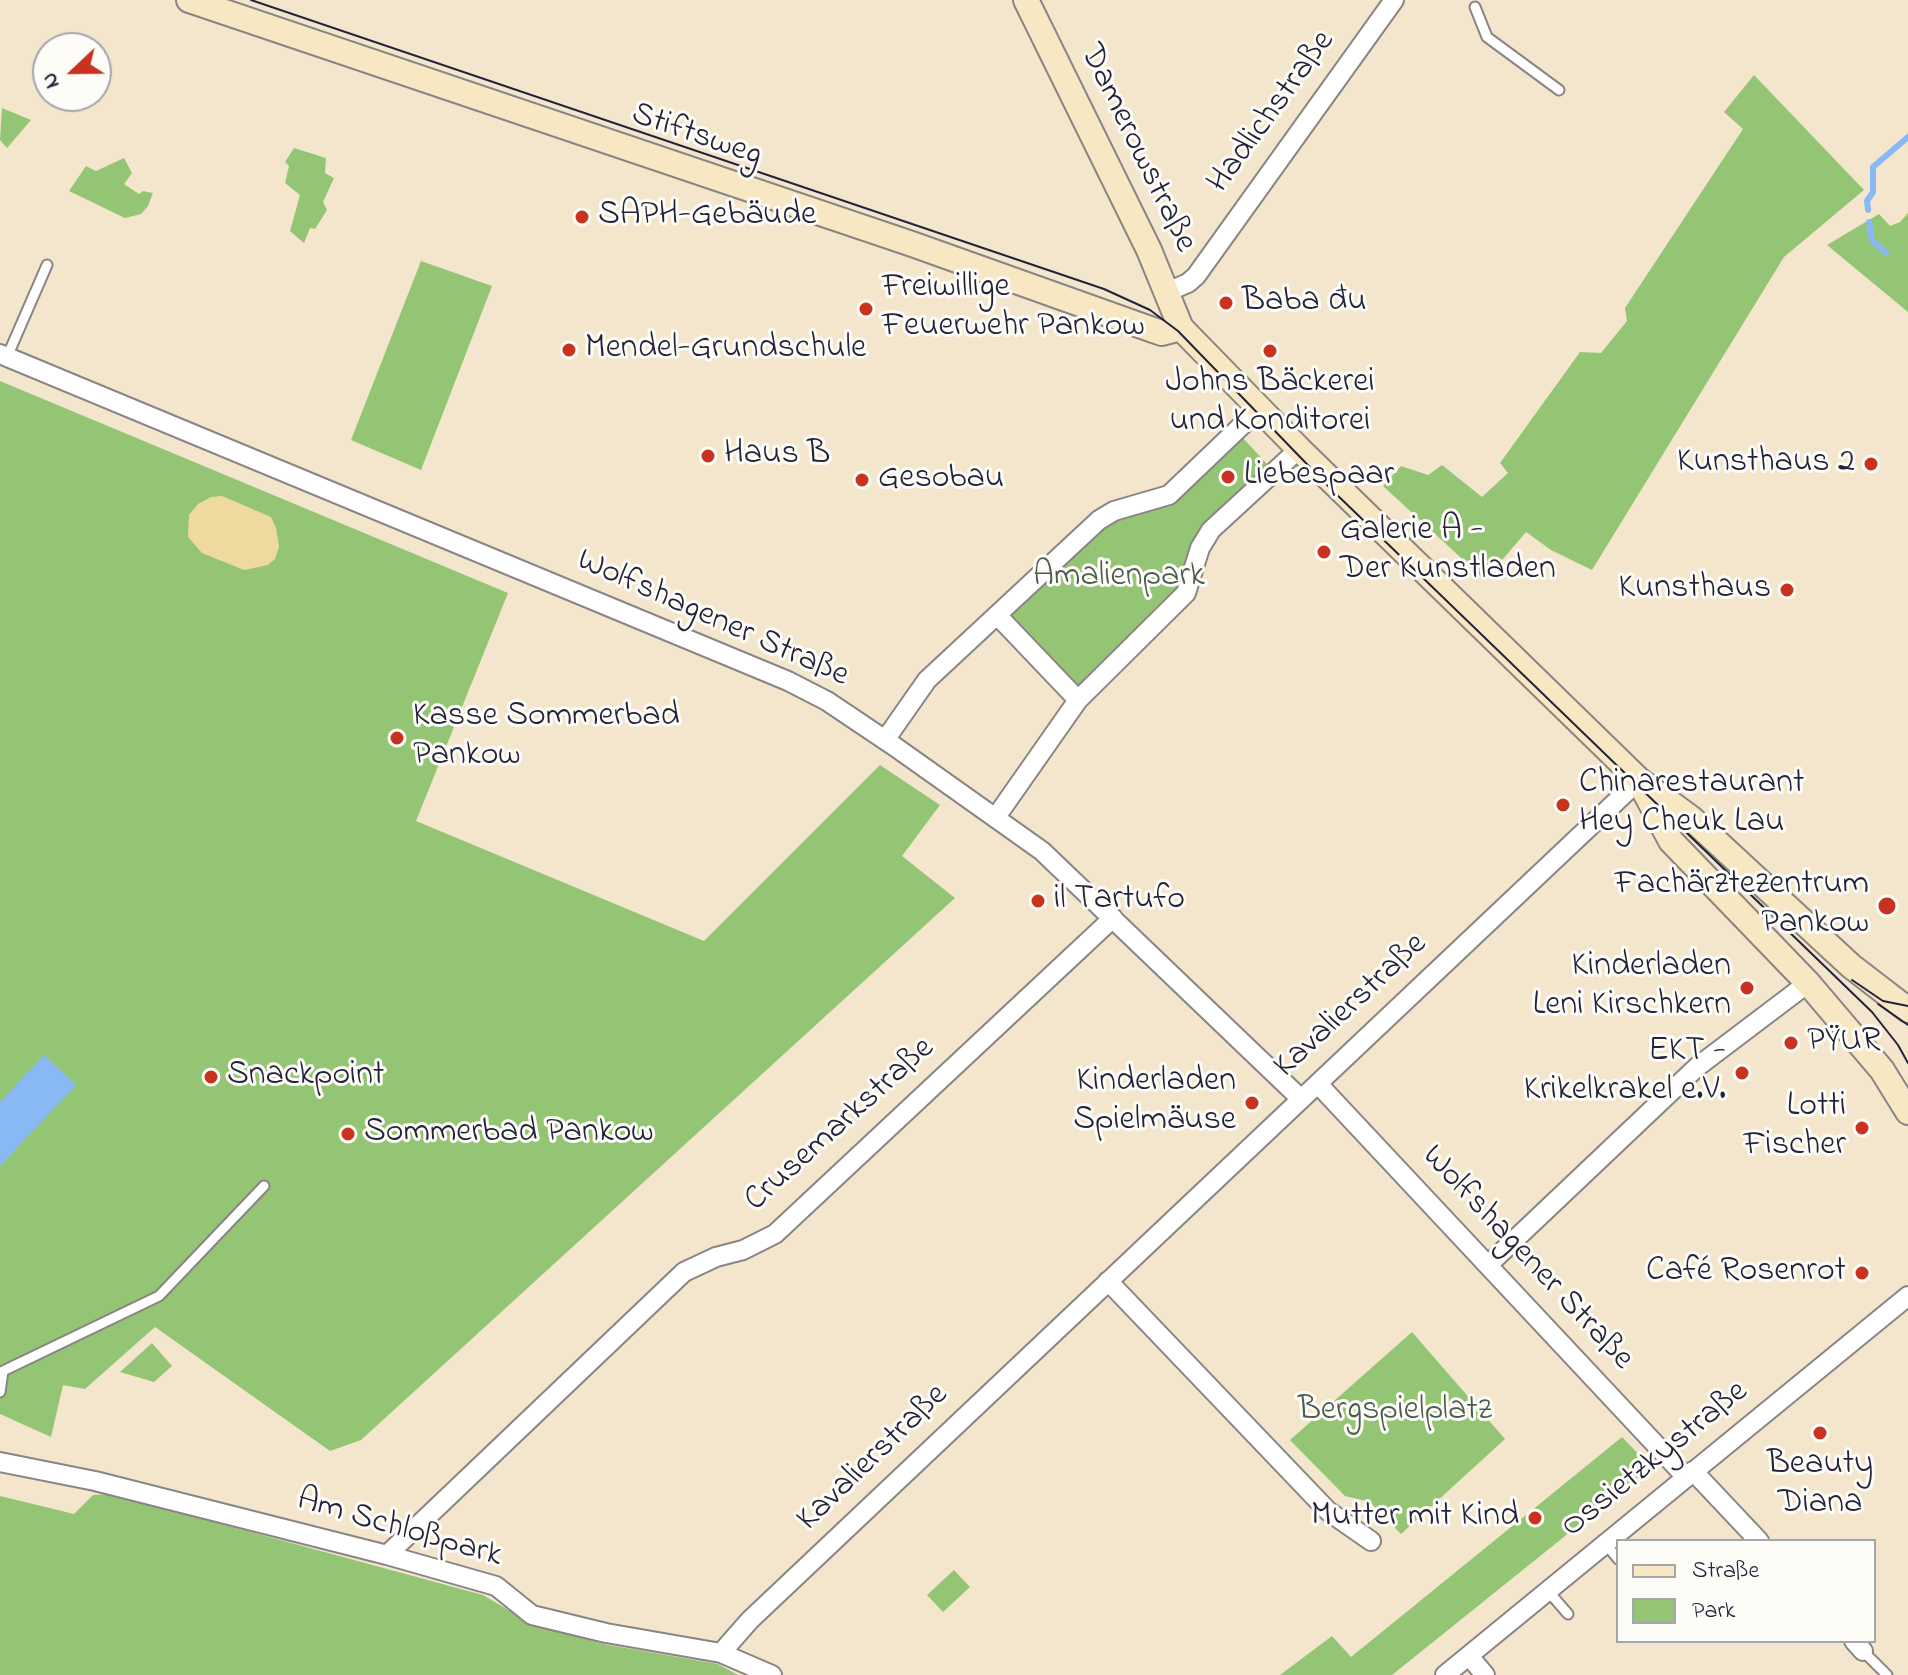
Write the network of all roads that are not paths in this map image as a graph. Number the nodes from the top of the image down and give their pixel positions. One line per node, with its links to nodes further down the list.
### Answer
1 (189, 0): 8 (main road, Stiftsweg)
2 (1026, 0): 7 (main road, Damerowstraße)
3 (1394, 0): 7 (street, Hadlichstraße)
4 (1475, 7): 5 (lane)
5 (1559, 90)
6 (47, 265): 9 (lane)
7 (1167, 292): 8 (main road, Damerowstraße)
8 (1181, 328): 10 (main road)
9 (4, 356): 14 (street, Wolfshagener Straße)
10 (1259, 409): 11 (main road); 12 (street)
11 (1299, 449): 13 (street); 15 (main road)
12 (997, 615): 13 (street); 14 (street)
13 (1078, 700): 16 (street)
14 (885, 740): 16 (street, Wolfshagener Straße)
15 (1639, 780): 18 (main road); 19 (main road); 21 (street, Kavalierstraße)
16 (996, 817): 17 (street, Wolfshagener Straße)
17 (1113, 918): 22 (street, Wolfshagener Straße); 34 (street, Crusemarkstraße)
18 (1808, 983): 20 (main road); 25 (street)
19 (1908, 1010)
20 (1901, 1080): 23 (main road)
21 (1318, 1084): 22 (street, Kavalierstraße); 25 (street, Wolfshagener Straße)
22 (1301, 1099): 26 (street, Kavalierstraße)
23 (1908, 1112)
24 (264, 1186): 28 (lane)
25 (1488, 1265): 30 (street, Wolfshagener Straße)
26 (1108, 1281): 32 (street); 39 (street, Kavalierstraße)
27 (1908, 1296): 30 (street, Ossietzkystraße)
28 (0, 1392)
29 (0, 1462): 34 (street, Am Schloßpark)
30 (1690, 1474): 31 (street, Wolfshagener Straße); 33 (street, Ossietzkystraße)
31 (1757, 1539)
32 (1371, 1541)
33 (1605, 1543): 35 (lane); 36 (street, Ossietzkystraße)
34 (387, 1555): 39 (street, Am Schloßpark)
35 (1616, 1557)
36 (1548, 1591): 37 (lane); 40 (street, Ossietzkystraße)
37 (1568, 1614)
38 (1859, 1646): 44 (lane)
39 (721, 1653): 41 (street, Am Schloßpark)
40 (1469, 1656): 42 (street, Ossietzkystraße); 43 (street)
41 (772, 1675)
42 (1445, 1675)
43 (1485, 1675)
44 (1887, 1675)

